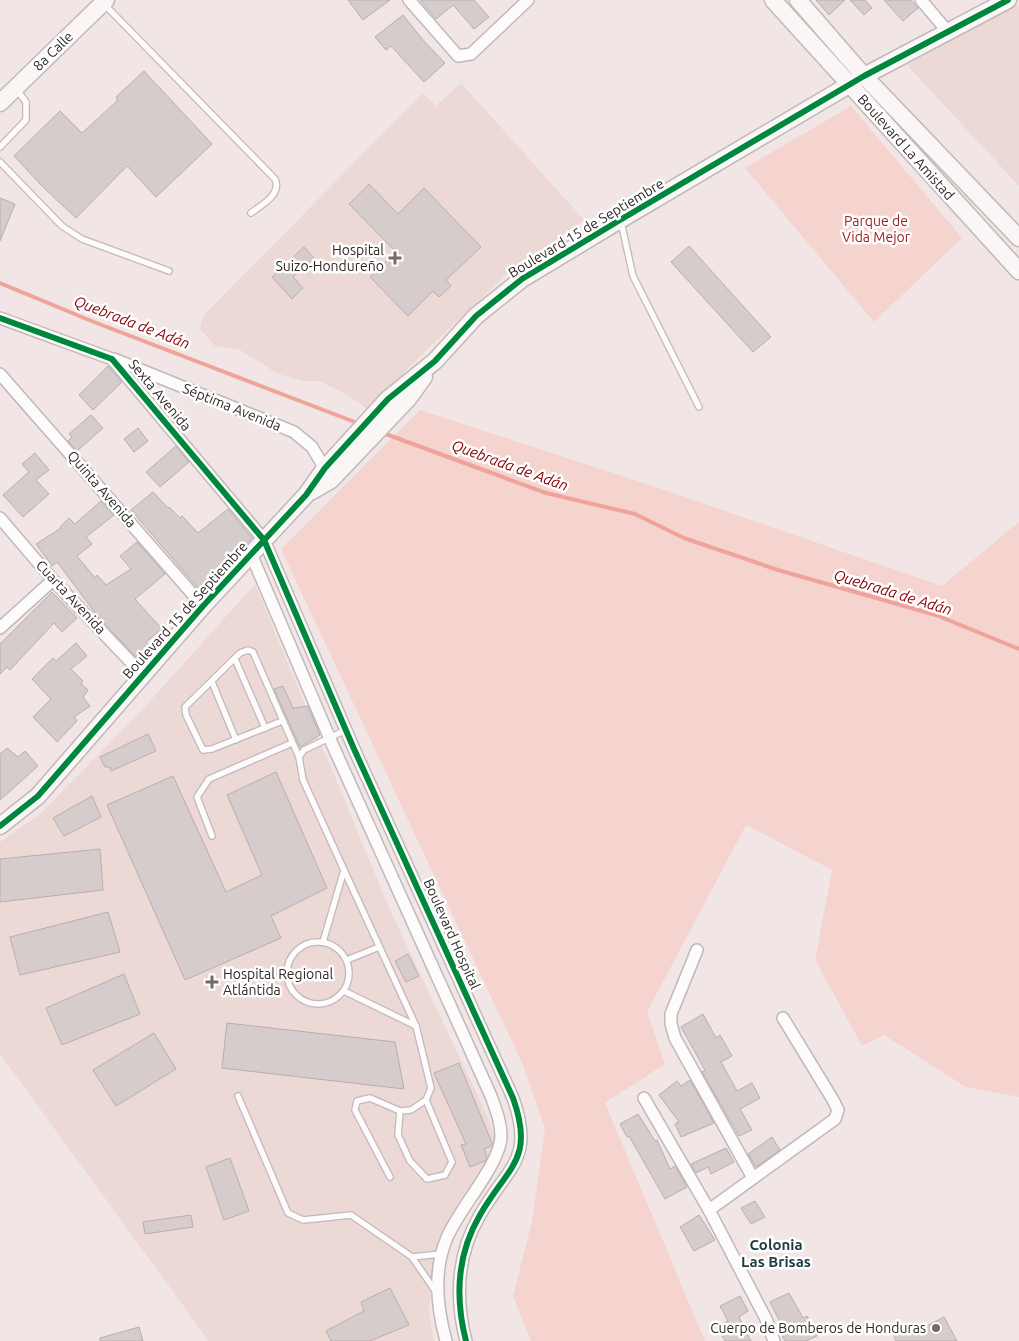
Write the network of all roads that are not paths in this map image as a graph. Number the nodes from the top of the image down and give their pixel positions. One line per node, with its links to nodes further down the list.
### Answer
1 (409, 0): 2 (street)
2 (528, 0)
3 (773, 0): 10 (street, Boulevard La Amistad)
4 (798, 0): 9 (street, Boulevard La Amistad)
5 (921, 0): 8 (street)
6 (1008, 0): 8 (street, Boulevard 15 de Septiembre)
7 (105, 2): 11 (street, 8a Calle); 15 (lane)
8 (949, 33): 9 (street, Boulevard 15 de Septiembre)
9 (864, 76): 10 (street, Boulevard 15 de Septiembre); 17 (street, Boulevard La Amistad)
10 (849, 85): 16 (street, Boulevard 15 de Septiembre); 19 (street, Boulevard La Amistad)
11 (16, 88): 12 (street, 8a Calle); 13 (lane)
12 (0, 103)
13 (0, 147)
14 (0, 162): 18 (lane)
15 (251, 213)
16 (620, 220): 22 (street, Boulevard 15 de Septiembre); 24 (lane)
17 (1019, 238)
18 (169, 271)
19 (1019, 272)
20 (0, 318): 21 (street, Sexta Avenida)
21 (112, 359): 25 (street, Séptima Avenida); 27 (street, Sexta Avenida)
22 (435, 361): 25 (street, Boulevard 15 de Septiembre); 25 (street, Boulevard 15 de Septiembre)
23 (0, 374): 30 (street, Quinta Avenida)
24 (699, 407)
25 (328, 474): 27 (street, Boulevard 15 de Septiembre)
26 (0, 518): 29 (street, Cuarta Avenida)
27 (264, 540): 28 (street, Boulevard 15 de Septiembre); 37 (street, Boulevard Hospital)
28 (251, 554): 30 (street, Boulevard 15 de Septiembre); 38 (street)
29 (53, 580): 31 (street); 33 (street, Cuarta Avenida)
30 (202, 606): 33 (street, Boulevard 15 de Septiembre)
31 (0, 628)
32 (235, 659): 34 (lane); 35 (lane); 36 (lane)
33 (143, 675): 42 (street, Boulevard 15 de Septiembre)
34 (212, 682): 39 (lane); 39 (lane)
35 (282, 721): 36 (lane); 40 (lane)
36 (265, 728): 39 (lane)
37 (346, 730): 38 (lane); 63 (street, Boulevard Hospital)
38 (329, 738): 41 (lane); 59 (street)
39 (236, 740)
40 (292, 743): 41 (lane); 43 (lane)
41 (299, 757): 44 (lane)
42 (0, 826)
43 (212, 836)
44 (344, 870): 45 (lane); 46 (lane)
45 (323, 942): 48 (lane); 49 (lane)
46 (379, 947): 48 (lane); 51 (lane)
47 (698, 950): 57 (street)
48 (347, 960): 49 (lane)
49 (344, 990): 51 (lane)
50 (783, 1018): 57 (street)
51 (416, 1026): 54 (lane)
52 (238, 1096): 60 (lane)
53 (644, 1098): 58 (street)
54 (426, 1100): 55 (lane); 55 (lane)
55 (400, 1111): 56 (lane)
56 (390, 1177)
57 (753, 1178): 58 (street)
58 (709, 1210): 64 (street)
59 (442, 1254): 60 (lane); 61 (street)
60 (412, 1257): 61 (lane)
61 (438, 1296): 62 (street)
62 (446, 1341)
63 (466, 1341)
64 (774, 1341)

